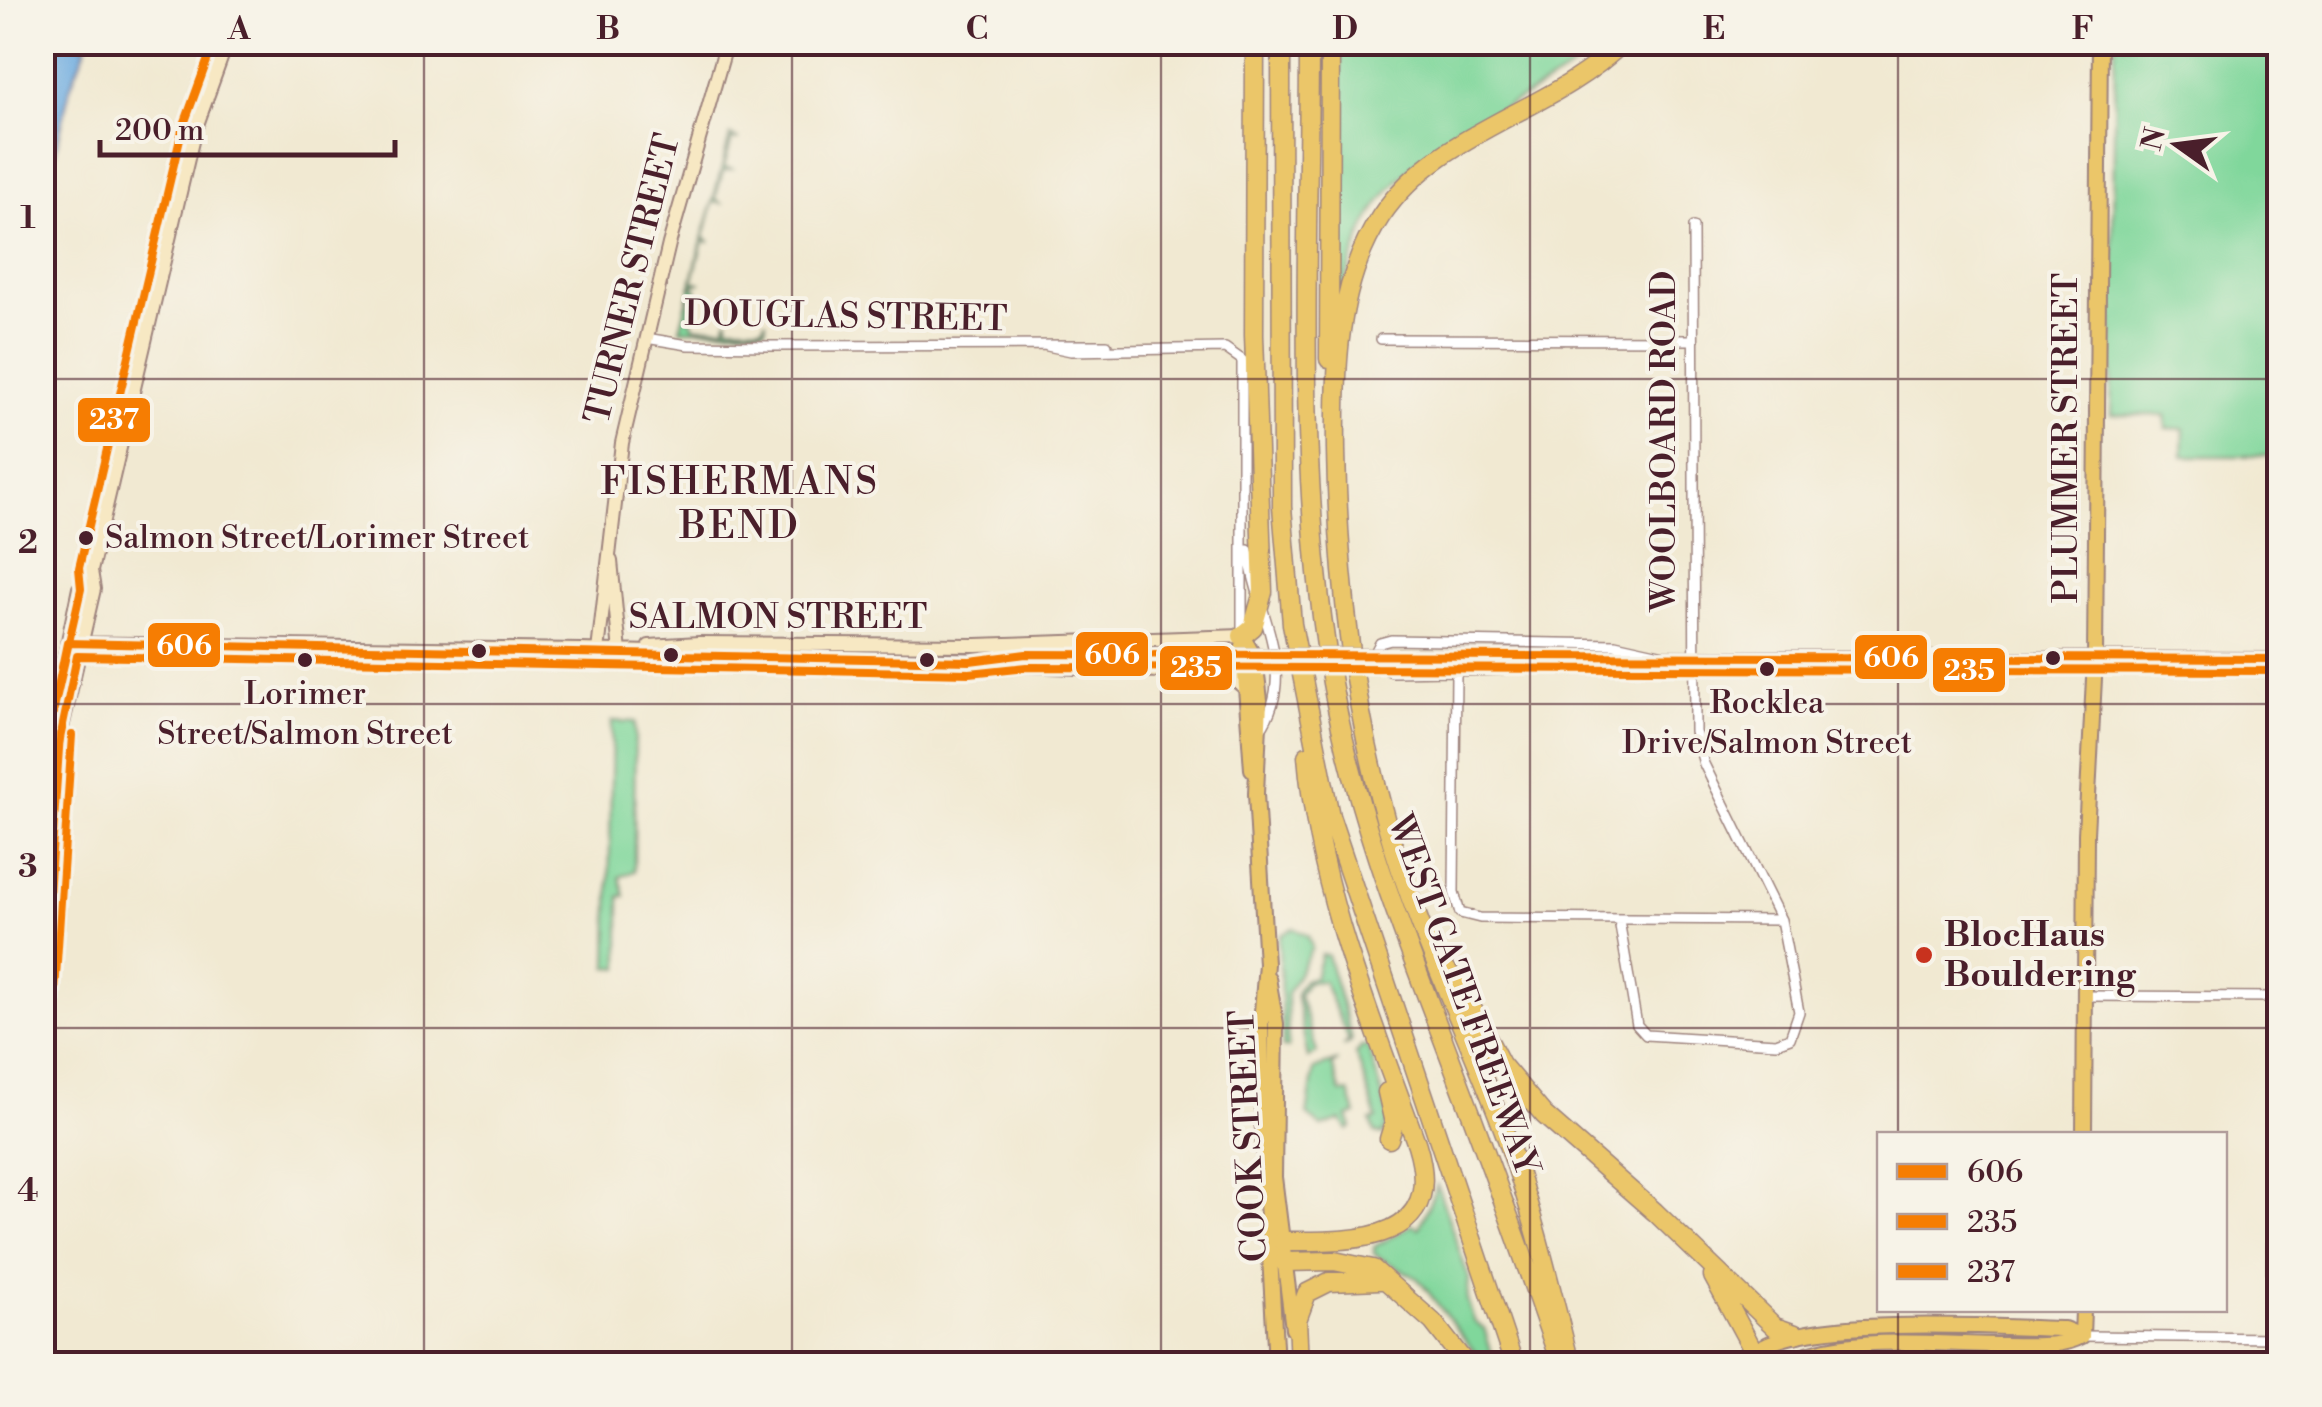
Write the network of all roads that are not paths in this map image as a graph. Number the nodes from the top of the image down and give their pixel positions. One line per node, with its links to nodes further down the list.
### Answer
1 (228, 42): 21 (street)
2 (727, 42): 11 (street, TURNER STREET)
3 (1255, 42): 9 (highway)
4 (1281, 42): 17 (highway, WEST GATE FREEWAY)
5 (1309, 42): 62 (highway, WEST GATE FREEWAY)
6 (1330, 42): 16 (highway)
7 (1623, 42): 16 (highway)
8 (2100, 42): 29 (main road, PLUMMER STREET)
9 (1255, 131): 17 (highway); 18 (highway)
10 (1692, 227): 13 (street, WOOLBOARD ROAD)
11 (646, 338): 14 (street, DOUGLAS STREET); 15 (street, TURNER STREET)
12 (1381, 339): 13 (street)
13 (1691, 340): 28 (street, WOOLBOARD ROAD)
14 (1245, 527): 18 (street, COOK STREET); 19 (street)
15 (611, 534): 24 (street, TURNER STREET); 25 (street, TURNER STREET)
16 (1336, 534): 41 (highway)
17 (1287, 582): 34 (highway, WEST GATE FREEWAY)
18 (1261, 601): 19 (highway); 36 (street, COOK STREET)
19 (1242, 636): 20 (street, SALMON STREET); 35 (main road, COOK STREET); 36 (main road, COOK STREET)
20 (1202, 637): 22 (street, SALMON STREET); 32 (street)
21 (74, 644): 24 (street, SALMON STREET); 37 (street); 44 (street)
22 (976, 646): 23 (street, SALMON STREET); 26 (street, SALMON STREET)
23 (775, 649): 25 (street, SALMON STREET); 31 (street, SALMON STREET)
24 (598, 650): 25 (street, SALMON STREET)
25 (620, 650)
26 (1026, 654): 27 (street, SALMON STREET, bridge); 31 (street, SALMON STREET)
27 (1669, 656): 28 (street, SALMON STREET); 33 (street, SALMON STREET); 33 (street, SALMON STREET)
28 (1692, 656): 29 (street, SALMON STREET); 40 (street, WOOLBOARD ROAD)
29 (2095, 659): 30 (street, SALMON STREET); 42 (main road, PLUMMER STREET)
30 (2280, 660)
31 (970, 661): 32 (street, SALMON STREET)
32 (1205, 672): 35 (street, SALMON STREET)
33 (1456, 672): 39 (street)
34 (1302, 686): 45 (highway); 61 (highway, WEST GATE FREEWAY)
35 (1246, 690): 38 (main road, COOK STREET)
36 (1259, 735): 38 (main road, COOK STREET)
37 (42, 765)
38 (1256, 794): 48 (main road, COOK STREET)
39 (1619, 920): 40 (street); 40 (street, WOOLBOARD ROAD)
40 (1781, 920)
41 (1429, 950): 49 (highway); 63 (highway)
42 (2085, 996): 43 (street); 46 (main road, PLUMMER STREET)
43 (2277, 997): 55 (street)
44 (42, 1006)
45 (1370, 1019): 47 (highway); 48 (highway)
46 (2084, 1132)
47 (1390, 1140)
48 (1275, 1242): 50 (main road, COOK STREET)
49 (1690, 1246): 53 (highway); 57 (highway)
50 (1276, 1263): 51 (highway); 58 (main road, COOK STREET); 59 (main road, COOK STREET)
51 (1380, 1280): 59 (highway); 60 (highway)
52 (2084, 1312): 54 (main road)
53 (1795, 1334): 54 (main road); 57 (main road)
54 (2082, 1336): 55 (street); 56 (main road)
55 (2275, 1338)
56 (1853, 1346): 64 (main road); 65 (main road)
57 (1752, 1360)
58 (1276, 1364)
59 (1299, 1364)
60 (1466, 1364)
61 (1514, 1364)
62 (1561, 1364)
63 (1570, 1364)
64 (1781, 1364)
65 (1819, 1364)

